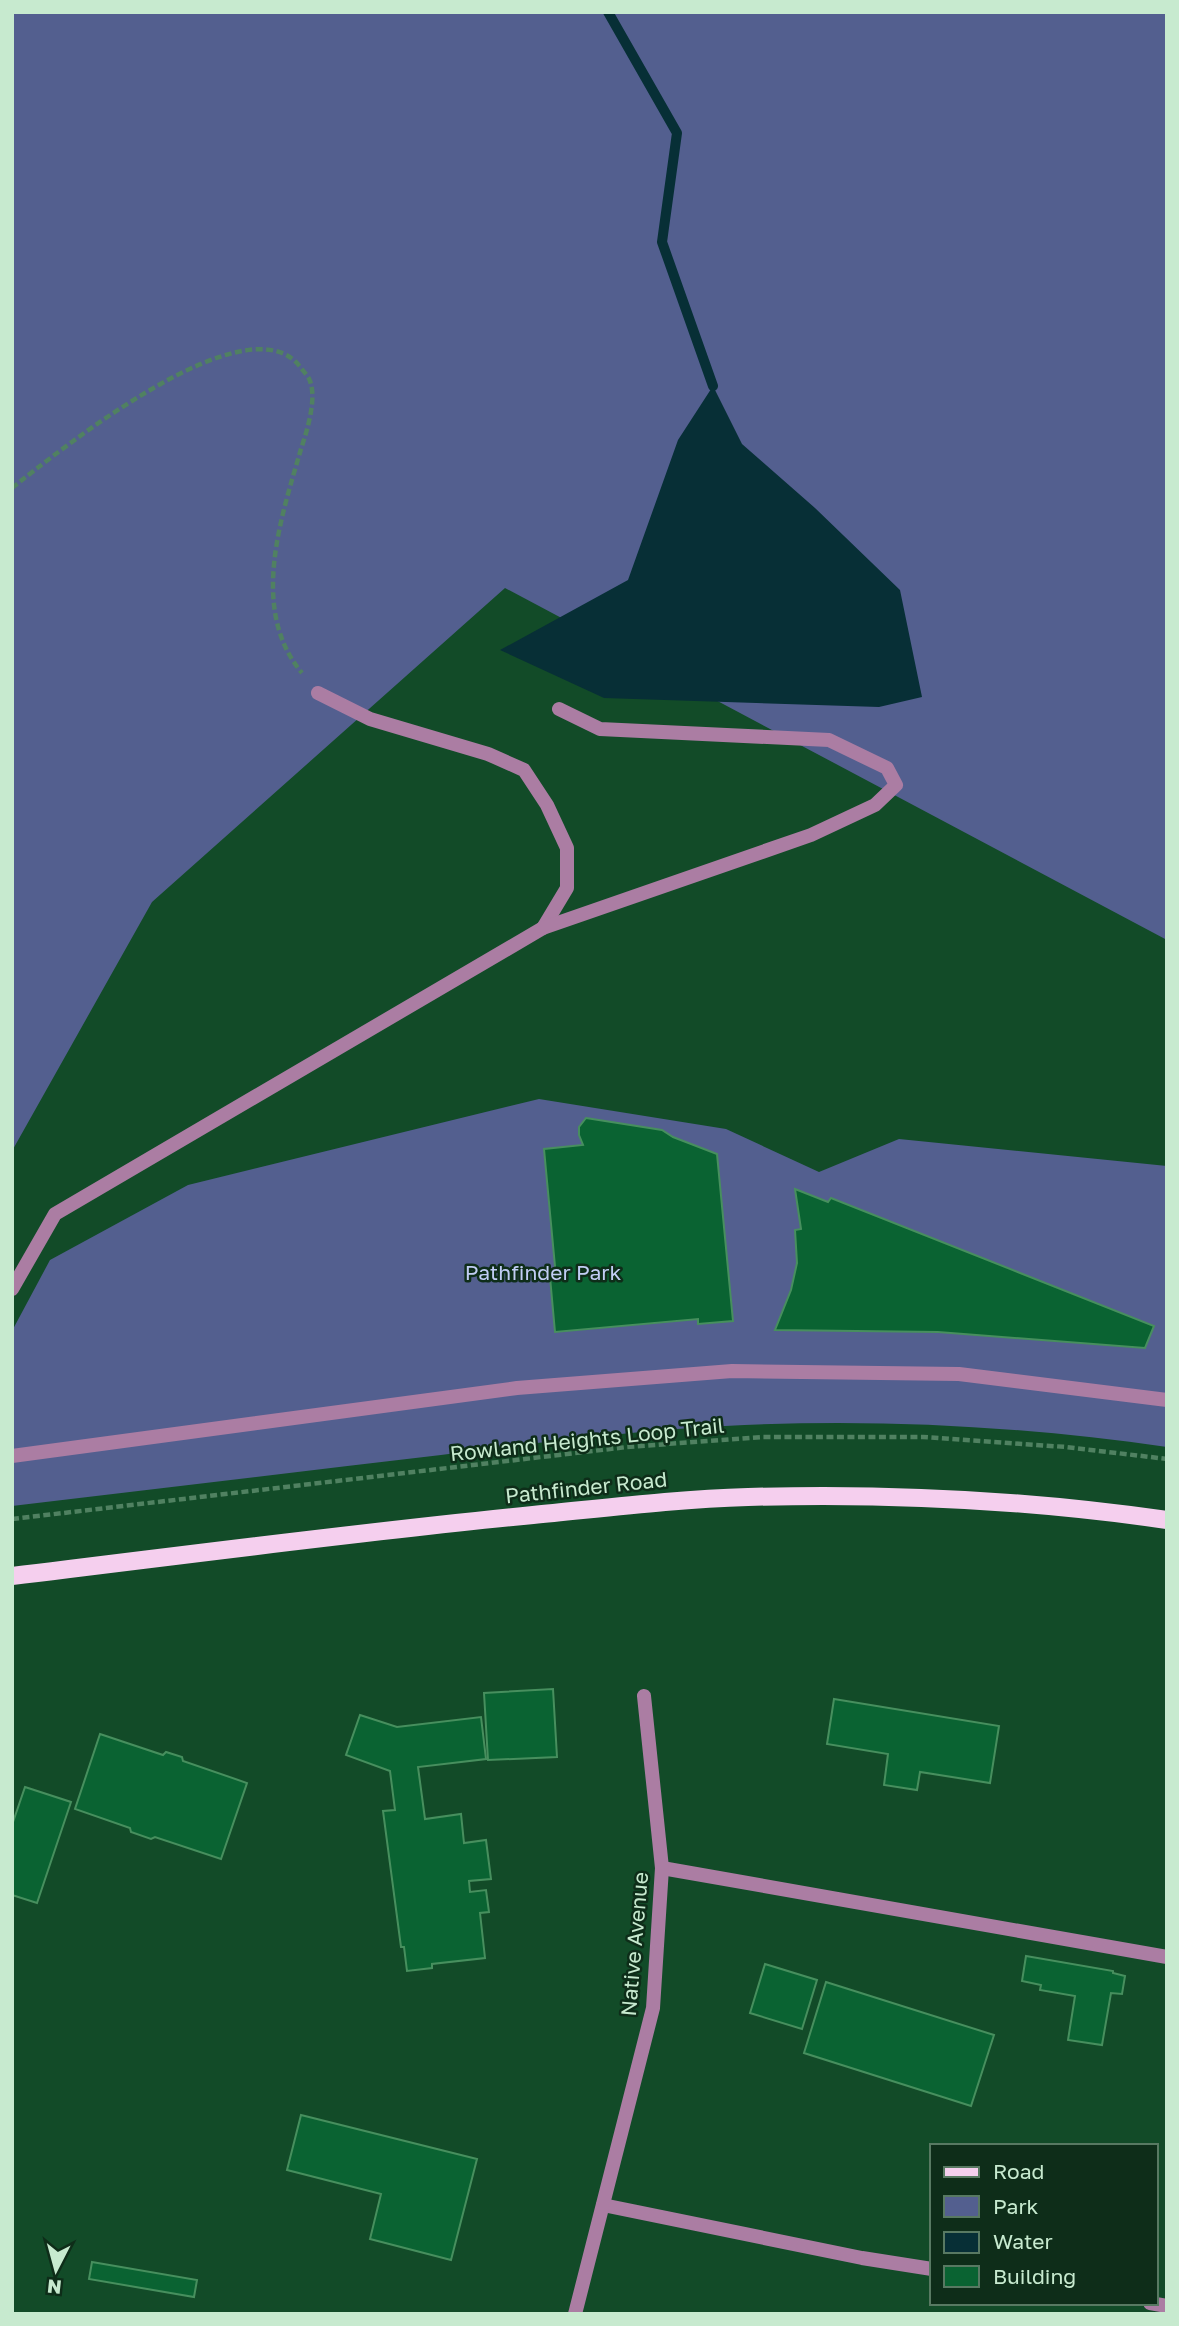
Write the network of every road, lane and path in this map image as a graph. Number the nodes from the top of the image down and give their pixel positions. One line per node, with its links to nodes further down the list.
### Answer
1 (12, 488): 2 (path)
2 (318, 693): 4 (street)
3 (559, 709): 4 (street)
4 (543, 928): 5 (street)
5 (12, 1289)
6 (1167, 1400): 7 (street)
7 (12, 1456)
8 (1167, 1459): 9 (path, Rowland Heights Loop Trail)
9 (12, 1519)
10 (1167, 1520): 11 (main road, Pathfinder Road)
11 (12, 1576)
12 (644, 1696): 13 (street, Native Avenue)
13 (662, 1868): 14 (street); 15 (street, Native Avenue)
14 (1167, 1957)
15 (603, 2205): 16 (street); 17 (street, Native Avenue)
16 (930, 2269)
17 (575, 2314)

